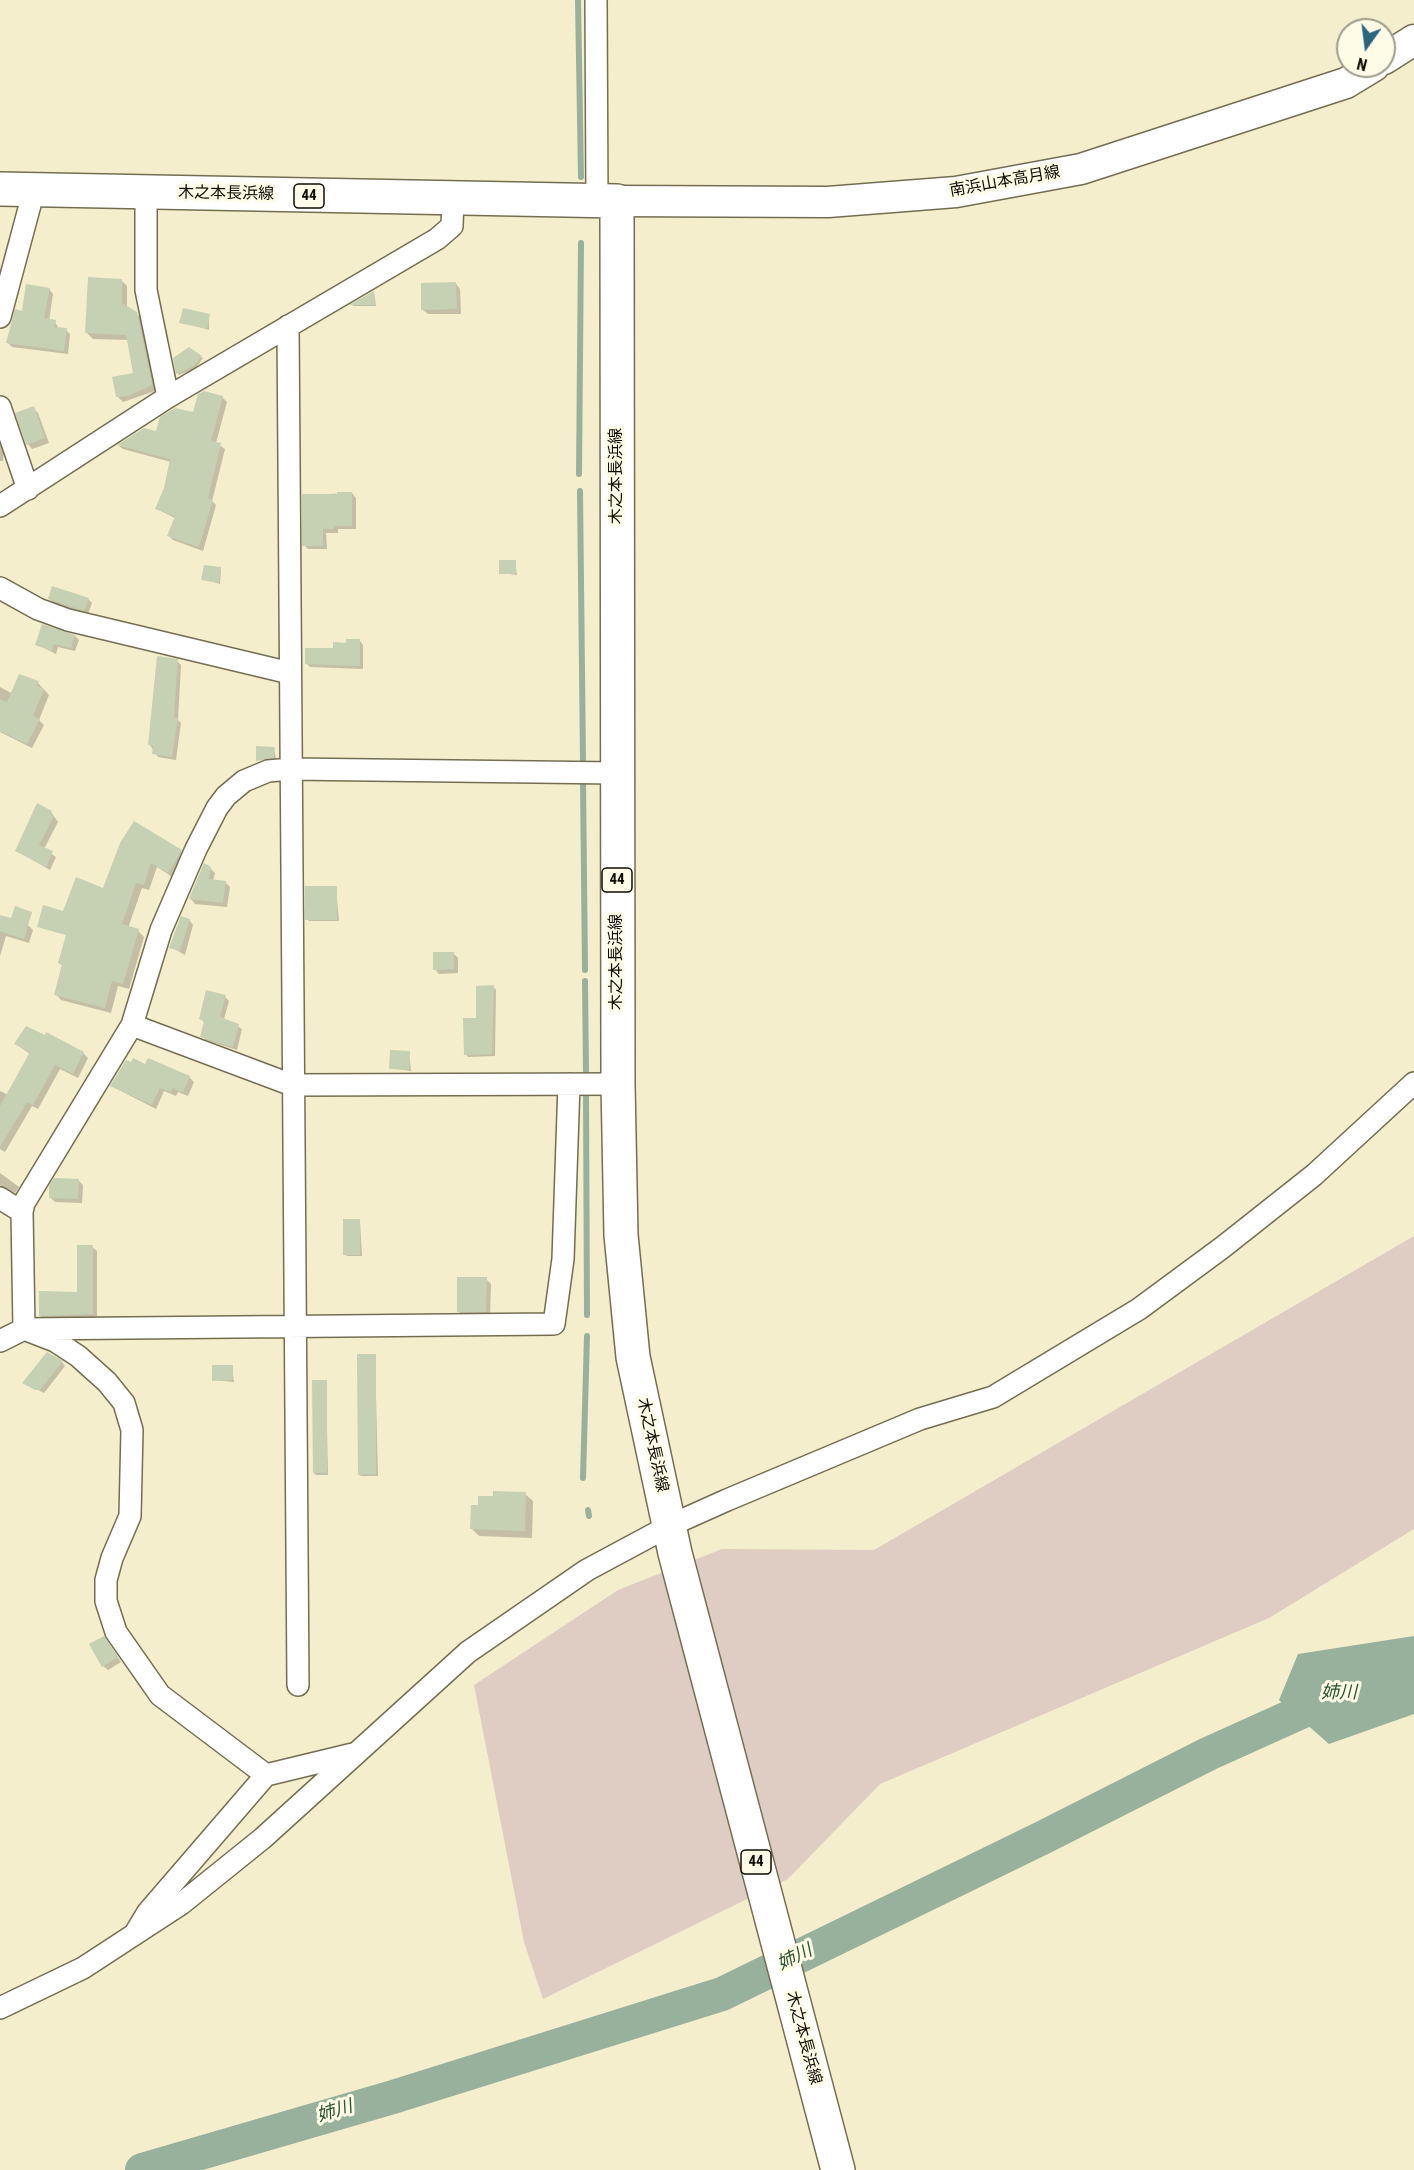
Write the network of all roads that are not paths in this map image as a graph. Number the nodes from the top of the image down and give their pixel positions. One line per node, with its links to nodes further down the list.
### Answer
1 (596, 0): 9 (street)
2 (1414, 40): 3 (main road)
3 (1396, 51)
4 (1354, 78): 9 (main road, 南浜山本高月線)
5 (0, 189): 6 (main road, 木之本長浜線 / 44)
6 (34, 190): 7 (main road, 木之本長浜線 / 44); 10 (street)
7 (146, 192): 8 (main road, 木之本長浜線 / 44); 12 (street)
8 (453, 199): 9 (main road, 木之本長浜線 / 44); 11 (street)
9 (607, 201): 19 (main road, 木之本長浜線 / 44)
10 (0, 317)
11 (288, 326): 12 (street); 17 (street)
12 (168, 397): 14 (street)
13 (0, 407): 14 (street)
14 (28, 489): 15 (street)
15 (1, 510)
16 (0, 588): 17 (street)
17 (290, 673): 18 (street)
18 (290, 769): 19 (street); 20 (street); 24 (street)
19 (616, 773): 23 (main road, 木之本長浜線 / 44)
20 (132, 1025): 24 (street); 26 (street)
21 (1414, 1083): 30 (street)
22 (569, 1084): 23 (street); 24 (street); 27 (street)
23 (618, 1084): 30 (main road, 木之本長浜線 / 44)
24 (292, 1085): 27 (street)
25 (0, 1198): 26 (street)
26 (22, 1212): 28 (street)
27 (294, 1326): 28 (street); 31 (street)
28 (24, 1329): 29 (street); 33 (street)
29 (0, 1341)
30 (672, 1540): 32 (street); 36 (main road, 木之本長浜線 / 44)
31 (298, 1685)
32 (357, 1754): 33 (street); 34 (street)
33 (266, 1775): 34 (street)
34 (131, 1939): 35 (street)
35 (0, 2008)
36 (838, 2170)

